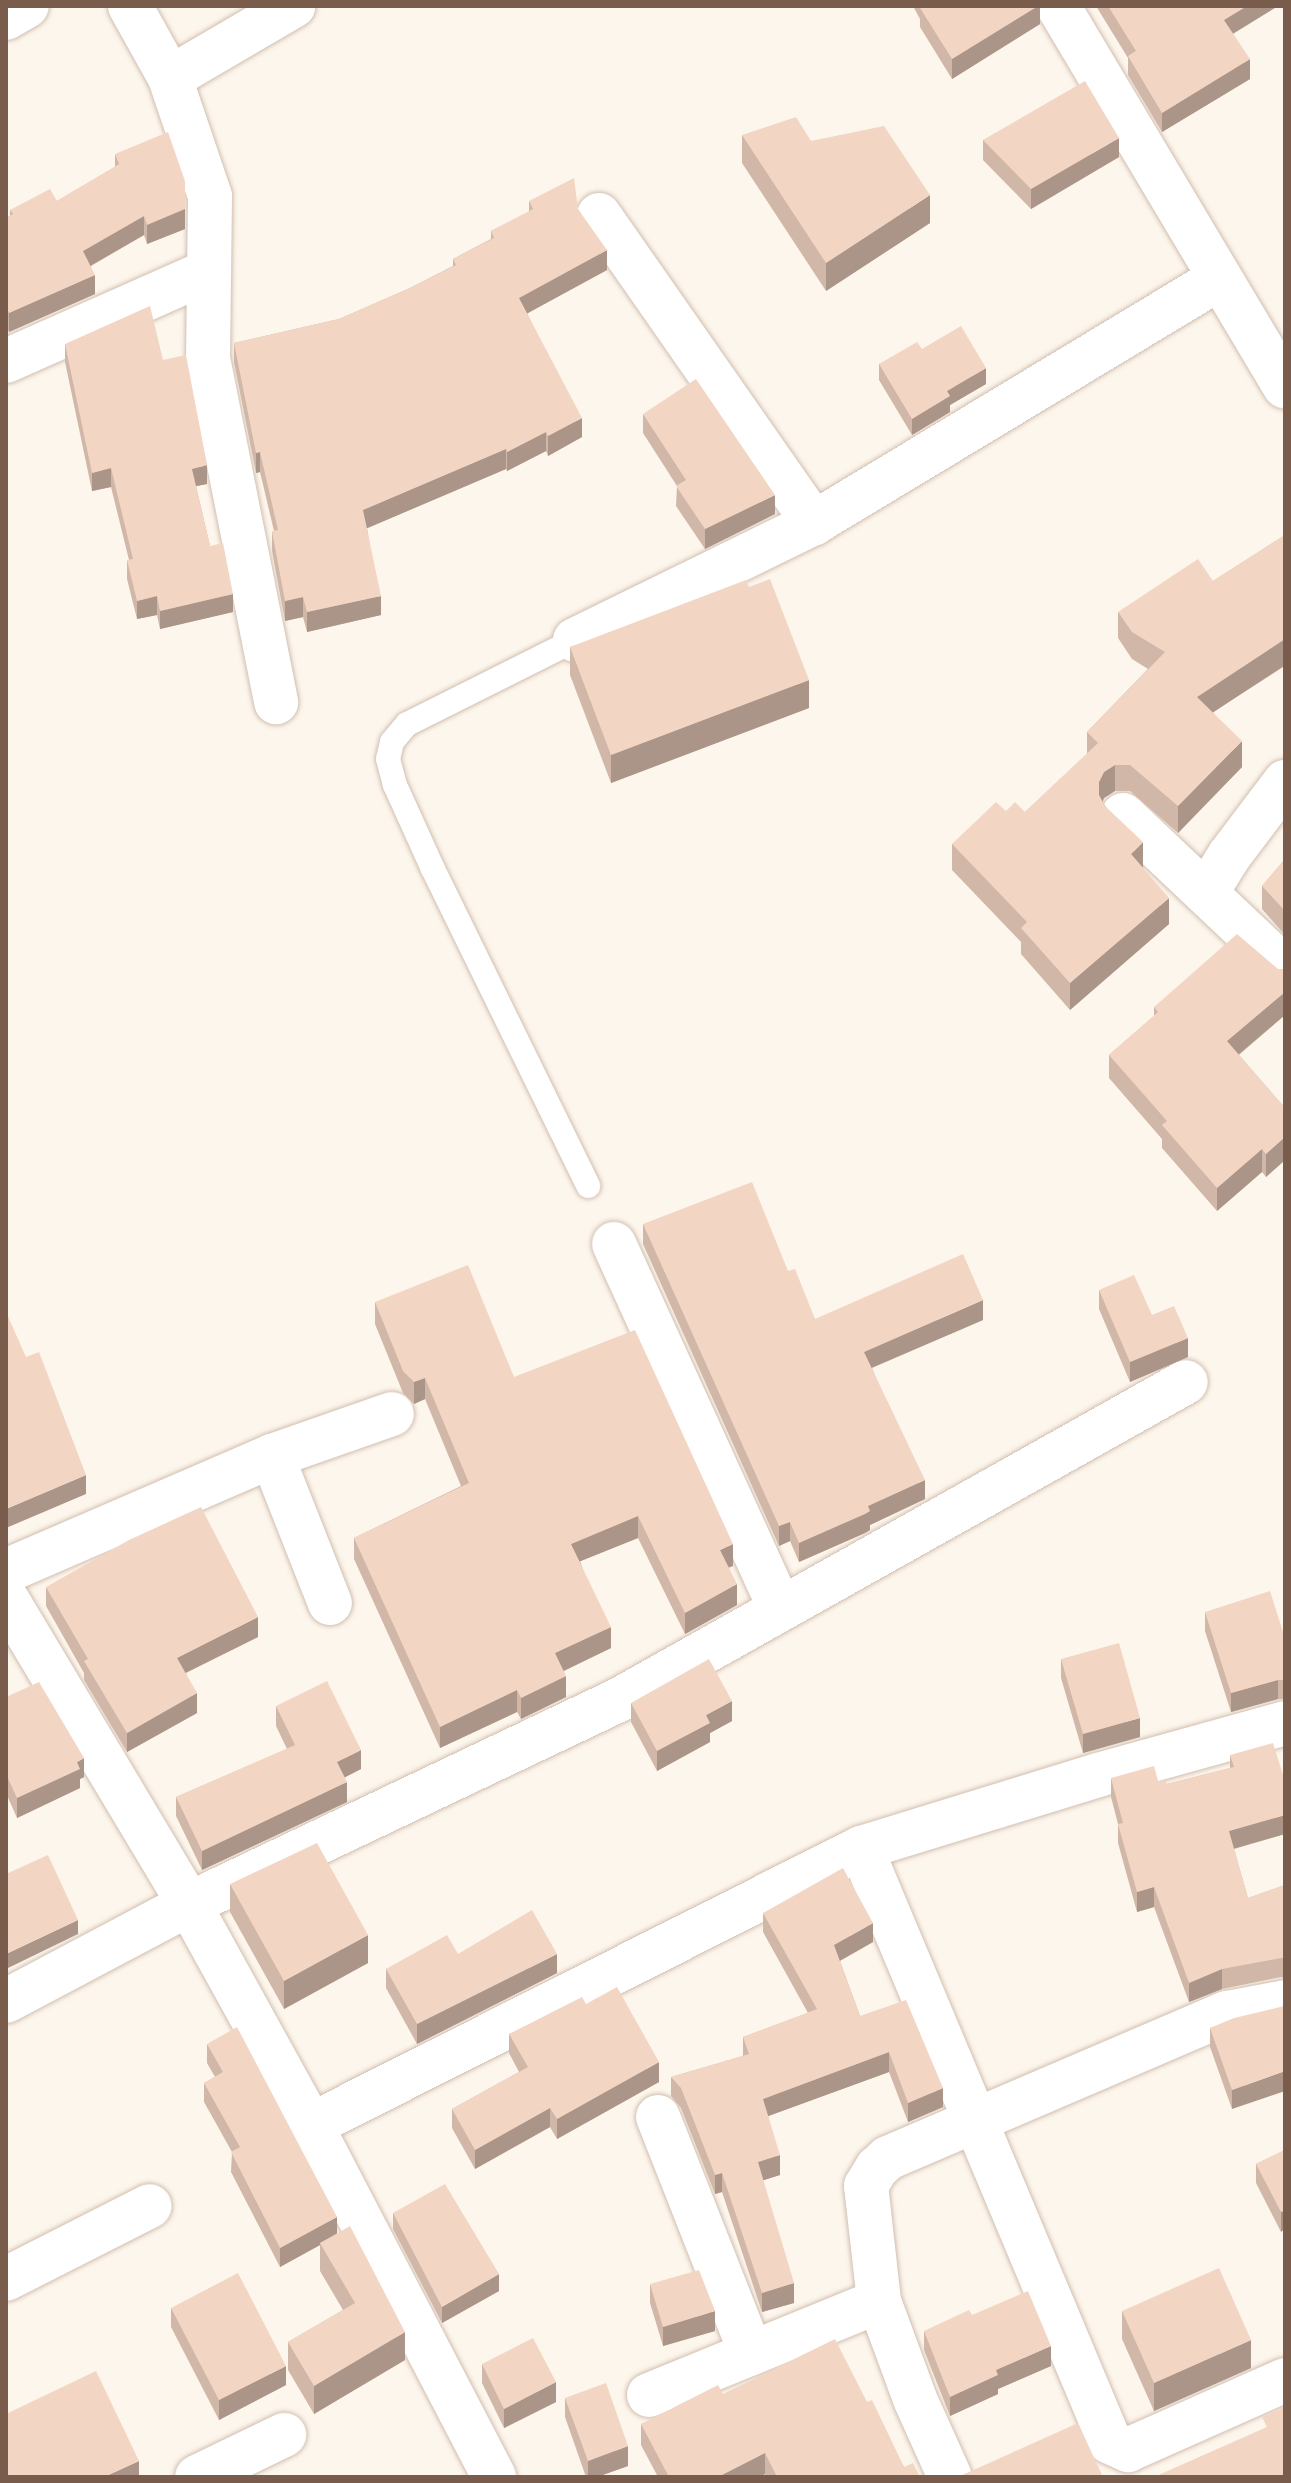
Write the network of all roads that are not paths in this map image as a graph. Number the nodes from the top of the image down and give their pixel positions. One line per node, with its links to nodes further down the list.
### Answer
1 (27, 6): 5 (street)
2 (130, 6): 6 (street)
3 (293, 6): 6 (street)
4 (1067, 9): 9 (street)
5 (6, 18)
6 (170, 78): 8 (street)
7 (599, 215): 12 (street)
8 (209, 271): 10 (street); 14 (street)
9 (1220, 278): 11 (street); 12 (street)
10 (6, 361)
11 (1285, 387)
12 (814, 523): 13 (street)
13 (575, 640): 19 (lane)
14 (276, 702)
15 (1285, 782): 17 (street)
16 (1123, 815): 17 (street)
17 (1206, 893): 18 (street)
18 (1285, 968)
19 (588, 1186)
20 (614, 1244): 27 (street)
21 (1186, 1382): 27 (street)
22 (392, 1414): 23 (street)
23 (272, 1456): 24 (street); 26 (street)
24 (6, 1571)
25 (6, 1598): 30 (street)
26 (330, 1603)
27 (780, 1609): 30 (street)
28 (1285, 1723): 29 (street)
29 (861, 1848): 34 (street); 35 (street)
30 (189, 1904): 31 (street); 35 (street)
31 (6, 2001)
32 (1285, 2002): 34 (street)
33 (658, 2117): 39 (street)
34 (973, 2121): 38 (street); 40 (street)
35 (311, 2125): 44 (street)
36 (150, 2206): 37 (street)
37 (6, 2279)
38 (879, 2301): 39 (street); 45 (street)
39 (751, 2353): 41 (street)
40 (1285, 2380)
41 (649, 2395)
42 (284, 2435): 43 (street)
43 (197, 2477)
44 (494, 2477)
45 (950, 2477)

